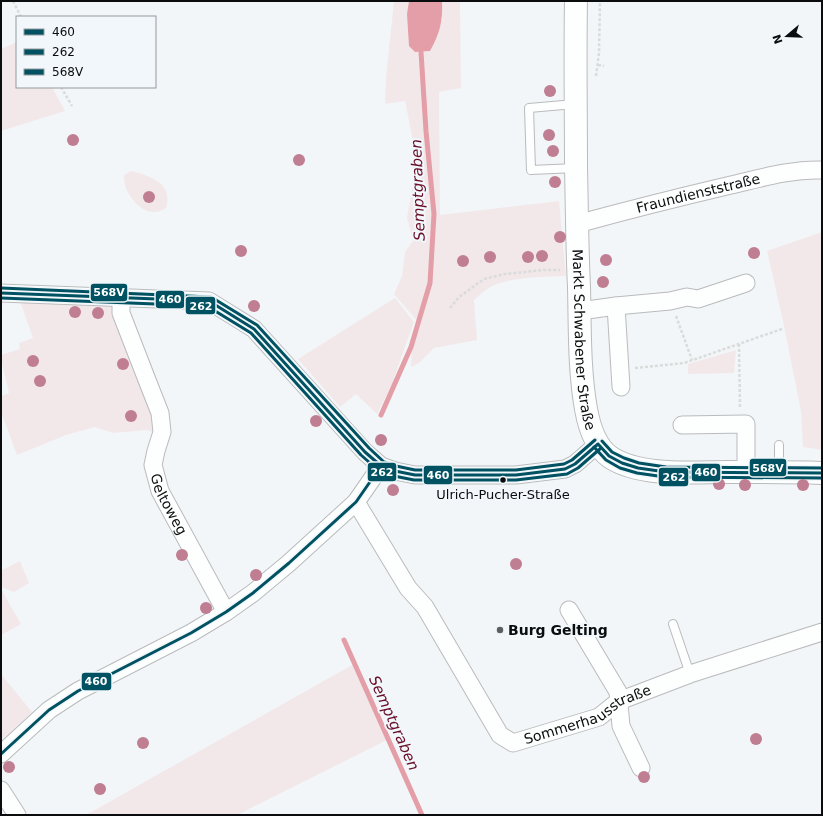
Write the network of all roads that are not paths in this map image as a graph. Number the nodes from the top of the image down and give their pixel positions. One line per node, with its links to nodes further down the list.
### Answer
1 (576, 1): 2 (main road, Markt Schwabener Straße)
2 (575, 104): 3 (main road, Markt Schwabener Straße); 3 (lane)
3 (576, 168): 5 (main road, Markt Schwabener Straße)
4 (822, 170): 5 (street, Fraundienststraße)
5 (576, 224): 10 (main road, Markt Schwabener Straße)
6 (746, 283): 9 (street)
7 (1, 293): 8 (street)
8 (121, 298): 15 (street); 21 (street, Geltoweg)
9 (616, 306): 10 (street); 11 (street)
10 (580, 311): 13 (main road, Markt Schwabener Straße)
11 (621, 387)
12 (682, 425): 16 (street)
13 (598, 444): 15 (street); 16 (main road, Markt Schwabener Straße)
14 (779, 445): 17 (lane)
15 (382, 466): 19 (street)
16 (746, 472): 17 (main road, Markt Schwabener Straße)
17 (779, 472): 18 (main road, Markt Schwabener Straße)
18 (822, 473)
19 (356, 502): 21 (street); 25 (street, Sommerhausstraße)
20 (569, 610): 25 (street)
21 (226, 612): 26 (street)
22 (673, 624): 24 (lane)
23 (822, 632): 24 (street, Sommerhausstraße)
24 (690, 674): 25 (street, Sommerhausstraße)
25 (620, 701): 27 (street)
26 (1, 754)
27 (641, 768)
28 (1, 790): 29 (street)
29 (17, 815)

